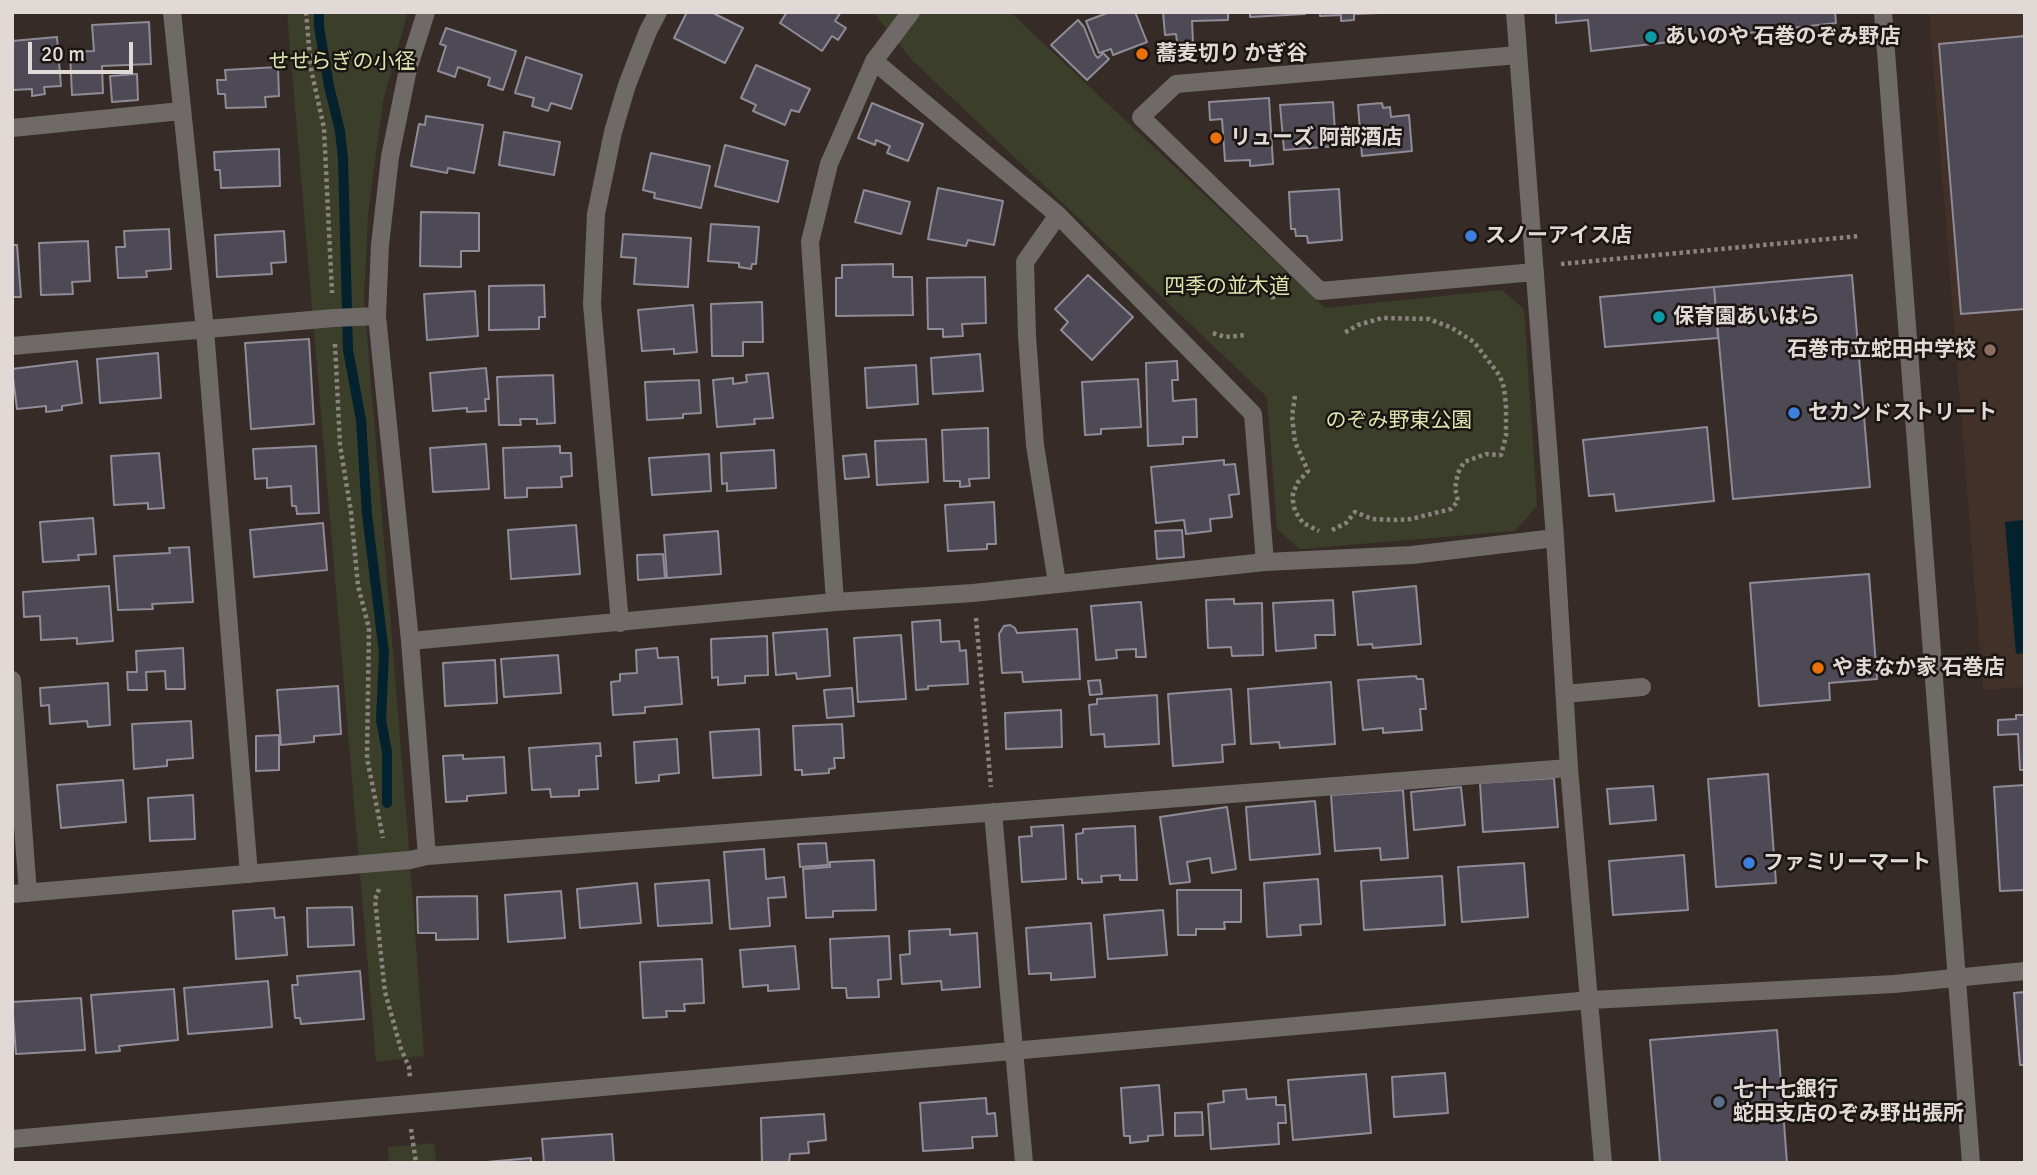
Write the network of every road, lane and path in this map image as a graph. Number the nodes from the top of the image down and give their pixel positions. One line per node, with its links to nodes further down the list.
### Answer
1 (172, 12): 10 (street)
2 (306, 12): 17 (path)
3 (426, 12): 16 (street)
4 (658, 12): 27 (street)
5 (911, 12): 9 (street)
6 (1515, 12): 8 (street)
7 (1883, 12): 39 (street)
8 (1518, 55): 15 (street); 15 (street)
9 (874, 61): 12 (street); 26 (street)
10 (181, 111): 11 (street); 18 (street)
11 (12, 128)
12 (1058, 215): 23 (street); 24 (street)
13 (1860, 236): 14 (path)
14 (1561, 264)
15 (1535, 272): 22 (street)
16 (377, 316): 17 (street); 28 (street)
17 (334, 318): 18 (street); 35 (path)
18 (205, 330): 20 (street); 36 (street)
19 (1344, 333): 21 (path)
20 (12, 346)
21 (1295, 396)
22 (1555, 538): 23 (street); 31 (street)
23 (1265, 562): 24 (street)
24 (1056, 583): 25 (street)
25 (973, 593): 26 (street); 33 (path)
26 (835, 602): 27 (street)
27 (620, 623): 28 (street)
28 (410, 641): 34 (street)
29 (12, 680): 37 (street)
30 (1642, 687): 31 (street)
31 (1565, 694): 32 (street)
32 (1569, 768): 33 (street); 40 (street)
33 (993, 812): 34 (street); 41 (street)
34 (427, 856): 35 (street)
35 (385, 860): 36 (street); 42 (path)
36 (249, 874): 37 (street)
37 (20, 893)
38 (2025, 971): 39 (street)
39 (1956, 977): 40 (street); 48 (street)
40 (1591, 1000): 41 (street); 47 (street)
41 (1014, 1050): 44 (street); 46 (street)
42 (410, 1078)
43 (411, 1129): 45 (path)
44 (12, 1139)
45 (416, 1163)
46 (1024, 1163)
47 (1604, 1163)
48 (1971, 1163)

